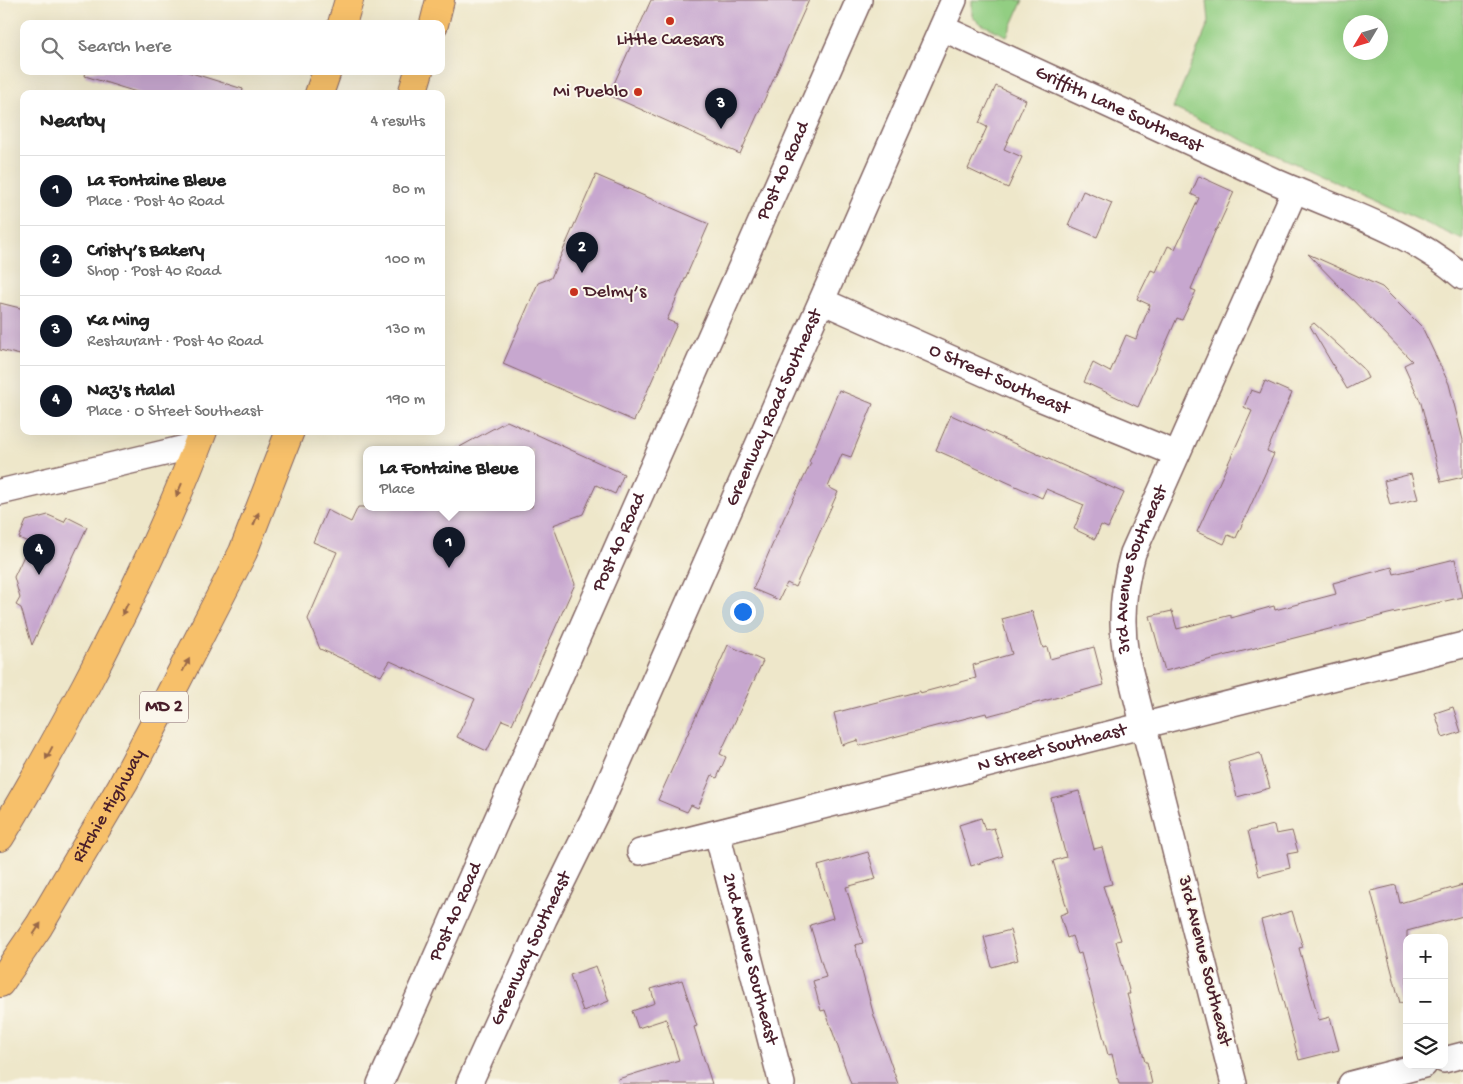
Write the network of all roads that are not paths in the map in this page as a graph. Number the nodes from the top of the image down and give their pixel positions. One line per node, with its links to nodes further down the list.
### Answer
1 (349, 0): 5 (main road)
2 (440, 0): 6 (main road)
3 (859, 0): 32 (street, Post 40 Road)
4 (954, 0): 7 (street, Greenway Road Southeast)
5 (343, 20)
6 (435, 20)
7 (942, 28): 12 (street, Griffith Lane Southeast); 14 (street, Greenway Road Southeast)
8 (325, 75): 10 (main road)
9 (418, 75): 11 (main road)
10 (320, 90)
11 (413, 90)
12 (1295, 190): 13 (street, Griffith Lane Southeast); 17 (street, 3rd Avenue Southeast)
13 (1463, 276)
14 (822, 301): 17 (street, O Street Southeast); 22 (street, Greenway Road Southeast)
15 (288, 435): 27 (main road, Ritchie Highway / MD 2, one-way to 15)
16 (200, 438): 18 (street); 21 (main road, one-way to 21)
17 (1177, 454): 20 (street, 3rd Avenue Southeast)
18 (0, 492)
19 (1463, 646): 20 (street, N Street Southeast)
20 (1144, 726): 24 (street, N Street Southeast); 35 (street, 3rd Avenue Southeast)
21 (26, 795): 23 (main road); 25 (main road)
22 (595, 815): 33 (street, Greenway Southeast)
23 (0, 826)
24 (717, 833): 26 (street, N Street Southeast); 34 (street, 2nd Avenue Southeast)
25 (0, 837)
26 (640, 852)
27 (5, 976): 28 (main road, Ritchie Highway)
28 (0, 995)
29 (1463, 1055): 30 (street)
30 (1448, 1059)
31 (1409, 1069): 36 (street)
32 (380, 1084)
33 (469, 1084)
34 (782, 1084)
35 (1234, 1084)
36 (1351, 1084)

